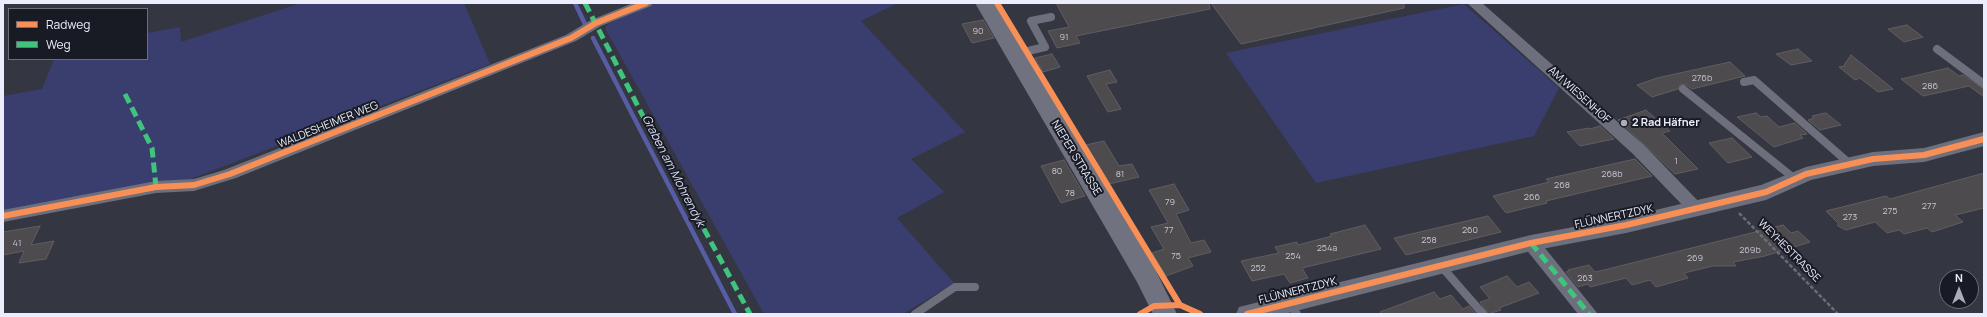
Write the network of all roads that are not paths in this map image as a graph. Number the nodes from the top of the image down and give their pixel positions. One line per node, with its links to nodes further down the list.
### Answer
1 (646, 3): 14 (street, WALDESHEIMER WEG)
2 (985, 3): 6 (main road, NIEPER STRASSE)
3 (1474, 3): 13 (street, AM WIESENHOF)
4 (1051, 17): 6 (lane)
5 (1937, 49): 8 (lane)
6 (1014, 54): 20 (main road, NIEPER STRASSE)
7 (1744, 82): 11 (lane)
8 (1984, 84)
9 (1683, 89): 12 (lane)
10 (1984, 139): 11 (street, FLÜNNERTZDYK)
11 (1850, 164): 12 (street, FLÜNNERTZDYK)
12 (1794, 179): 13 (street, FLÜNNERTZDYK)
13 (1696, 209): 15 (street, FLÜNNERTZDYK)
14 (3, 216)
15 (1531, 243): 16 (street, FLÜNNERTZDYK); 23 (street)
16 (1441, 266): 18 (street, FLÜNNERTZDYK); 22 (lane)
17 (975, 287): 19 (lane)
18 (1293, 309): 21 (street, FLÜNNERTZDYK)
19 (915, 314)
20 (1165, 314)
21 (1247, 314)
22 (1483, 314)
23 (1589, 314)

